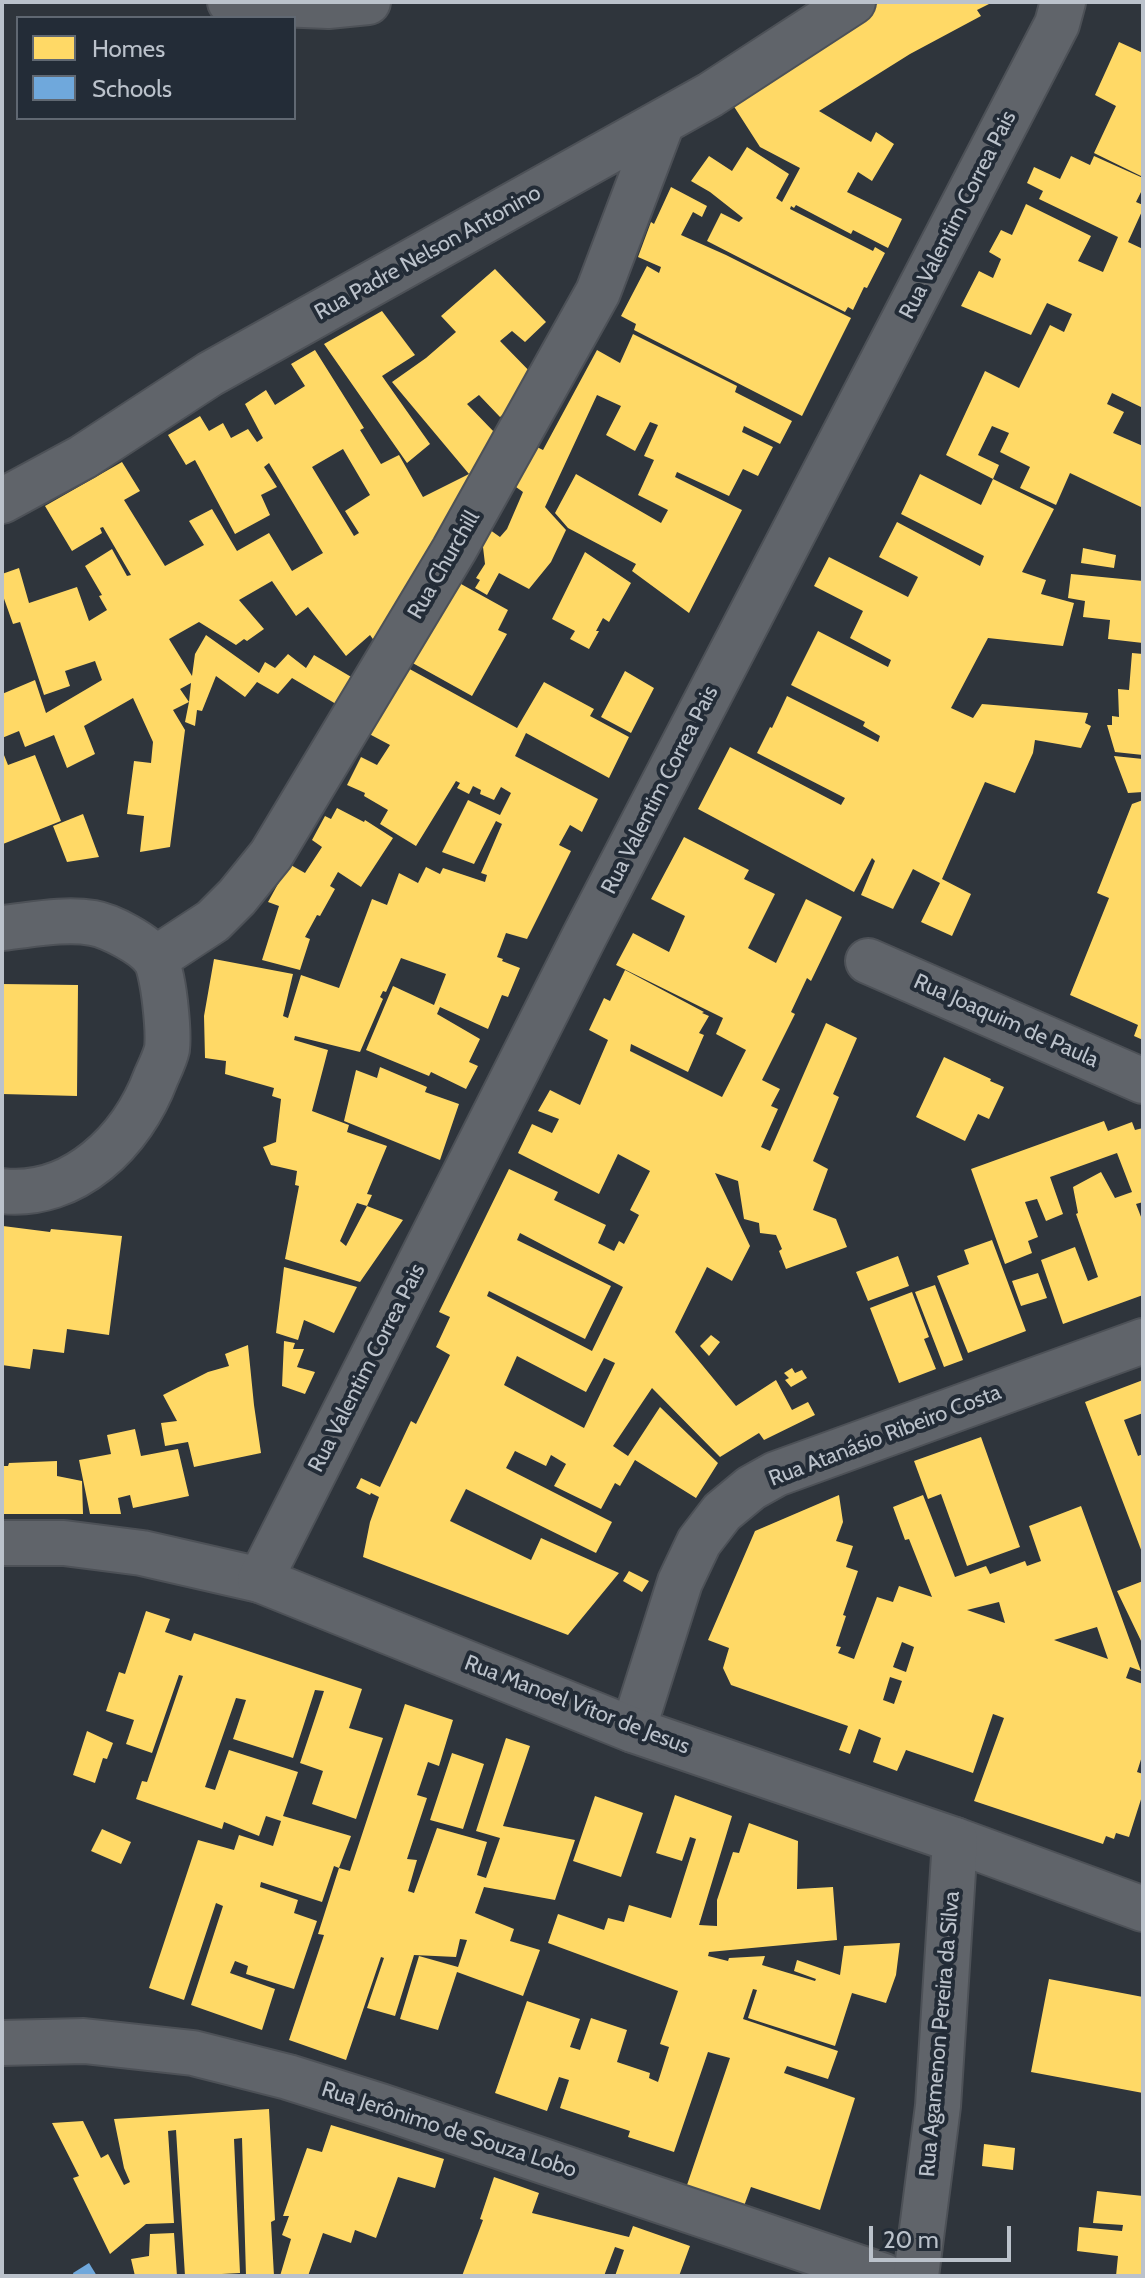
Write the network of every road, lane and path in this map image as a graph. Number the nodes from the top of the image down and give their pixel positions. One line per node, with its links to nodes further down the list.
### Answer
1 (230, 2): 2 (main road)
2 (368, 2)
3 (853, 2): 5 (street, Rua Padre Nelson Antonino)
4 (1063, 2): 14 (street, Rua Valentim Correa Pais)
5 (662, 123): 6 (street, Rua Padre Nelson Antonino); 8 (street, Rua Churchill)
6 (2, 501)
7 (2, 928): 8 (street)
8 (155, 959): 11 (street)
9 (868, 961): 10 (street, Rua Joaquim de Paula)
10 (1143, 1081)
11 (2, 1191)
12 (1143, 1341): 15 (street, Rua Atanásio Ribeiro Costa)
13 (2, 1543): 14 (street, Rua Manoel Vítor de Jesus)
14 (260, 1580): 15 (street, Rua Manoel Vítor de Jesus)
15 (633, 1730): 16 (street, Rua Manoel Vítor de Jesus)
16 (955, 1840): 17 (street, Rua Manoel Vítor de Jesus); 20 (street, Rua Agamenon Pereira da Silva)
17 (1143, 1909)
18 (2, 2043): 19 (street, Rua Jerônimo de Souza Lobo)
19 (884, 2276)
20 (916, 2276)

